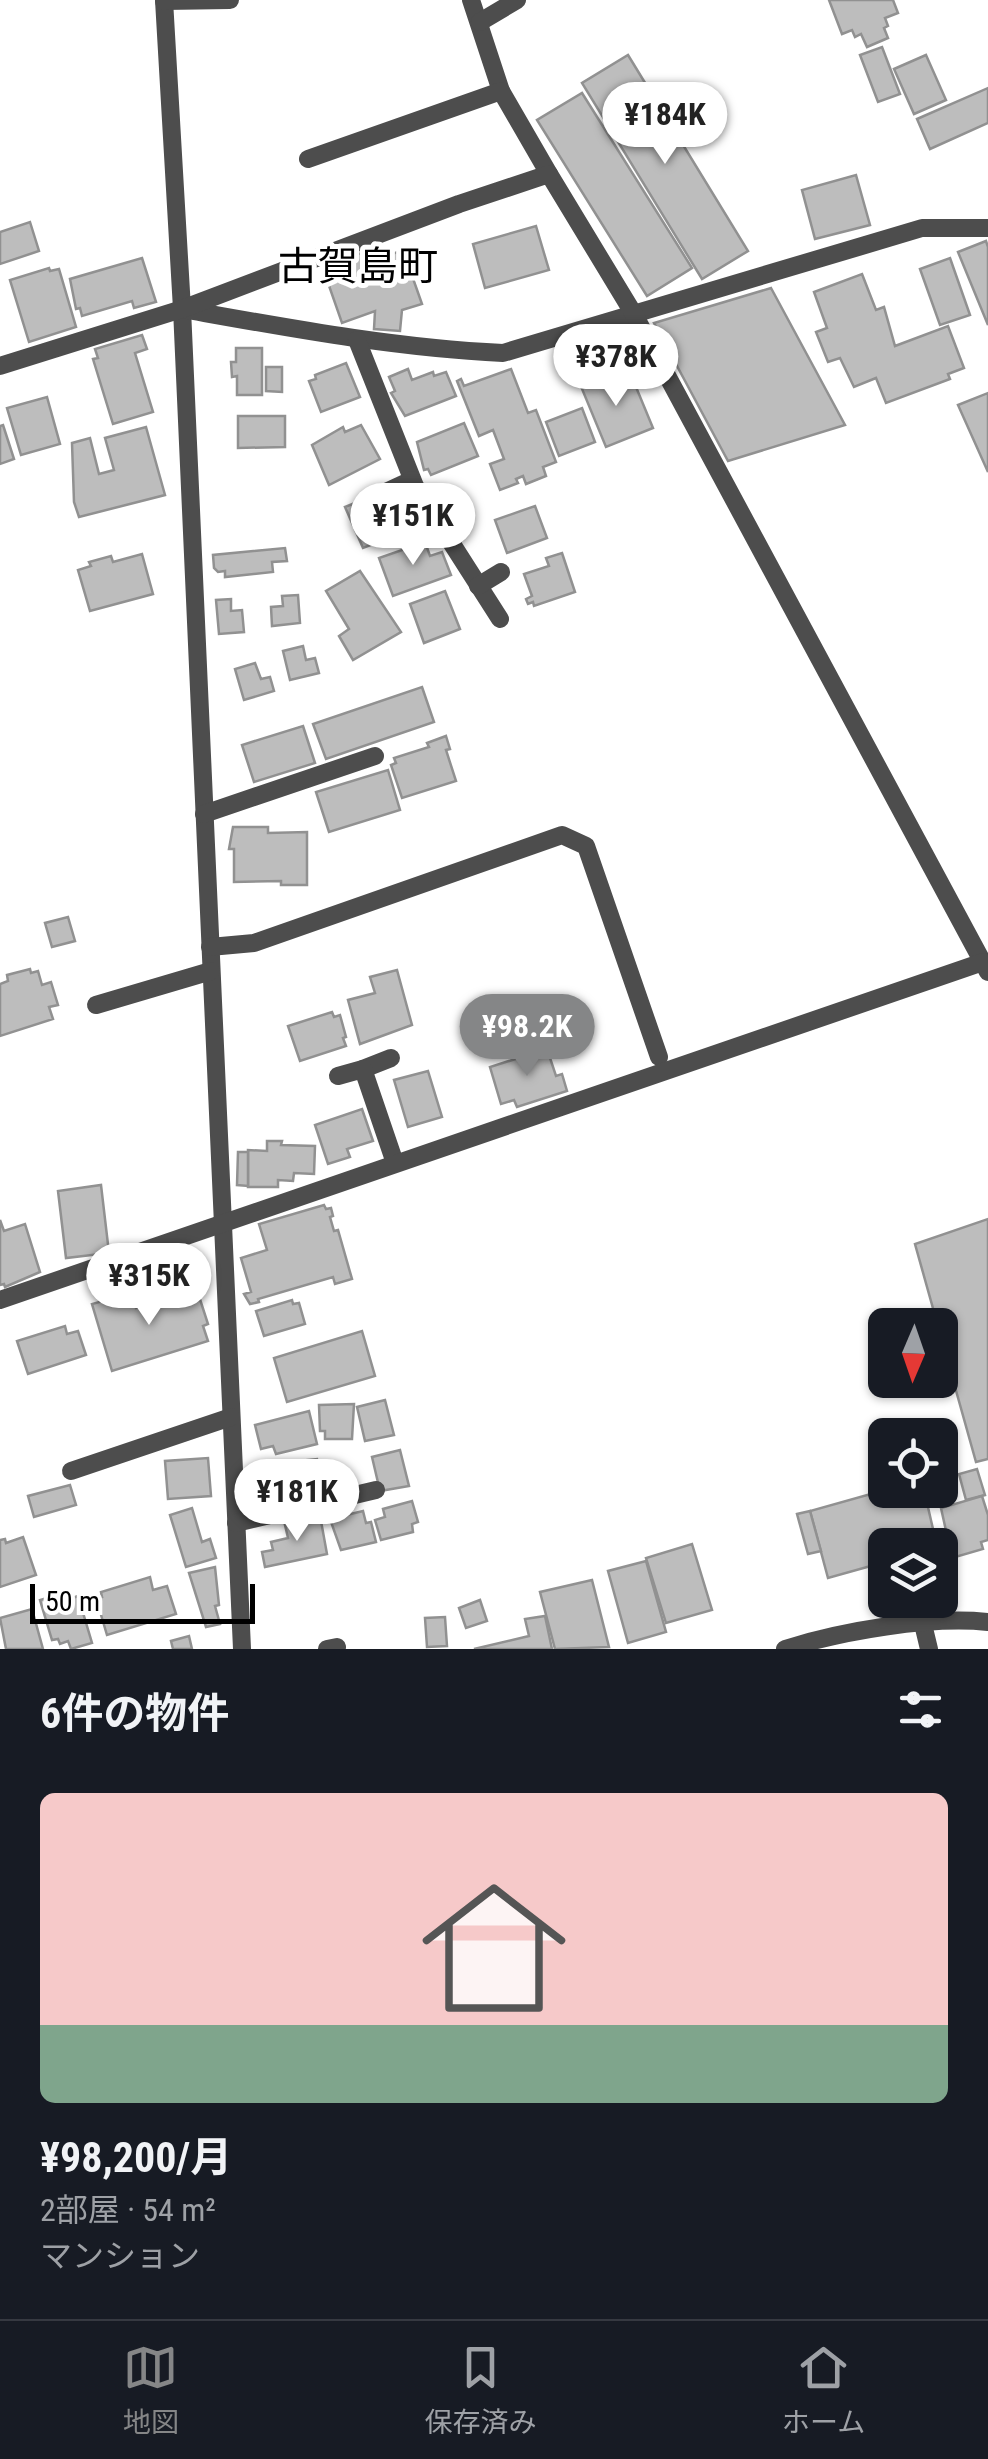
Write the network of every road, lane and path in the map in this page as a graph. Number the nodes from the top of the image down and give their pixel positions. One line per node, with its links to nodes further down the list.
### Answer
1 (164, 0): 2 (street); 10 (street)
2 (230, 0)
3 (471, 0): 5 (street)
4 (517, 0): 5 (street)
5 (480, 22): 6 (street)
6 (501, 91): 7 (street); 8 (street)
7 (308, 160)
8 (549, 174): 10 (street); 11 (street)
9 (988, 228): 11 (street)
10 (182, 308): 12 (street); 13 (street); 20 (street)
11 (635, 316): 12 (street); 22 (street)
12 (357, 340): 14 (street)
13 (0, 366)
14 (412, 480): 15 (street); 17 (street)
15 (386, 492)
16 (501, 572): 17 (street)
17 (478, 586): 18 (street)
18 (500, 619)
19 (375, 756): 20 (street)
20 (204, 814): 21 (street)
21 (210, 947): 23 (street); 25 (street)
22 (985, 967): 29 (street)
23 (211, 971): 24 (street); 30 (street)
24 (96, 1005)
25 (659, 1057)
26 (391, 1058): 27 (street)
27 (363, 1069): 28 (street); 29 (street)
28 (338, 1076)
29 (396, 1164): 30 (street)
30 (222, 1223): 31 (street); 32 (street)
31 (0, 1300)
32 (232, 1417): 33 (street); 35 (street)
33 (72, 1471)
34 (376, 1490): 35 (street)
35 (236, 1523): 38 (street)
36 (988, 1622): 37 (street)
37 (923, 1624): 39 (street); 40 (street)
38 (242, 1649)
39 (785, 1649)
40 (929, 1649)

